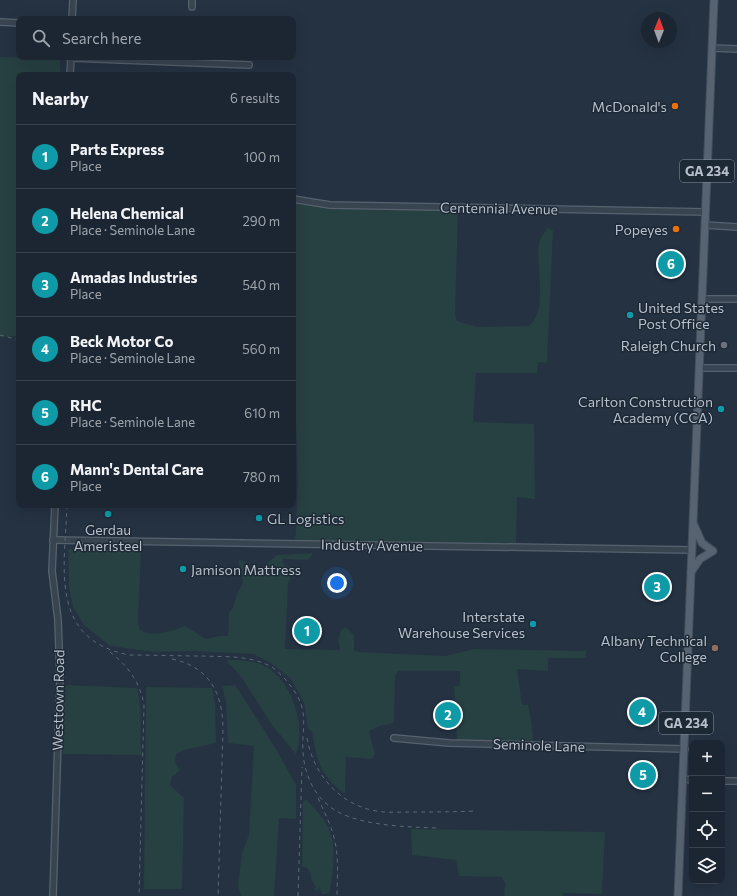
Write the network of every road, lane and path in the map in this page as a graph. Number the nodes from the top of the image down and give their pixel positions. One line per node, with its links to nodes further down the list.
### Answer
1 (73, 0): 5 (street)
2 (192, 0): 4 (street)
3 (714, 0): 8 (main road, GA 234)
4 (192, 7)
5 (72, 16)
6 (0, 22): 7 (street)
7 (16, 22)
8 (712, 48): 9 (street); 15 (main road, GA 234)
9 (737, 49)
10 (71, 60): 13 (street)
11 (122, 60): 12 (street)
12 (249, 65)
13 (70, 72)
14 (296, 199): 15 (street, Centennial Avenue)
15 (706, 212): 16 (main road, GA 234)
16 (705, 226): 17 (street); 18 (main road, GA 234)
17 (737, 227)
18 (702, 299): 19 (street); 20 (main road, GA 234)
19 (737, 299)
20 (699, 368): 21 (street); 23 (main road, GA 234)
21 (737, 368)
22 (55, 508): 24 (street, Westtown Road)
23 (693, 521): 25 (main road, GA 234); 26 (main road)
24 (53, 540): 25 (street, Industry Avenue); 33 (street, Westtown Road)
25 (692, 550): 26 (main road, GA 234)
26 (691, 572): 28 (main road, GA 234)
27 (394, 738): 28 (street, Seminole Lane)
28 (684, 748): 29 (main road, GA 234)
29 (683, 779): 30 (street); 34 (main road, GA 234)
30 (689, 780)
31 (725, 781): 32 (street)
32 (737, 781)
33 (53, 896)
34 (678, 896)

